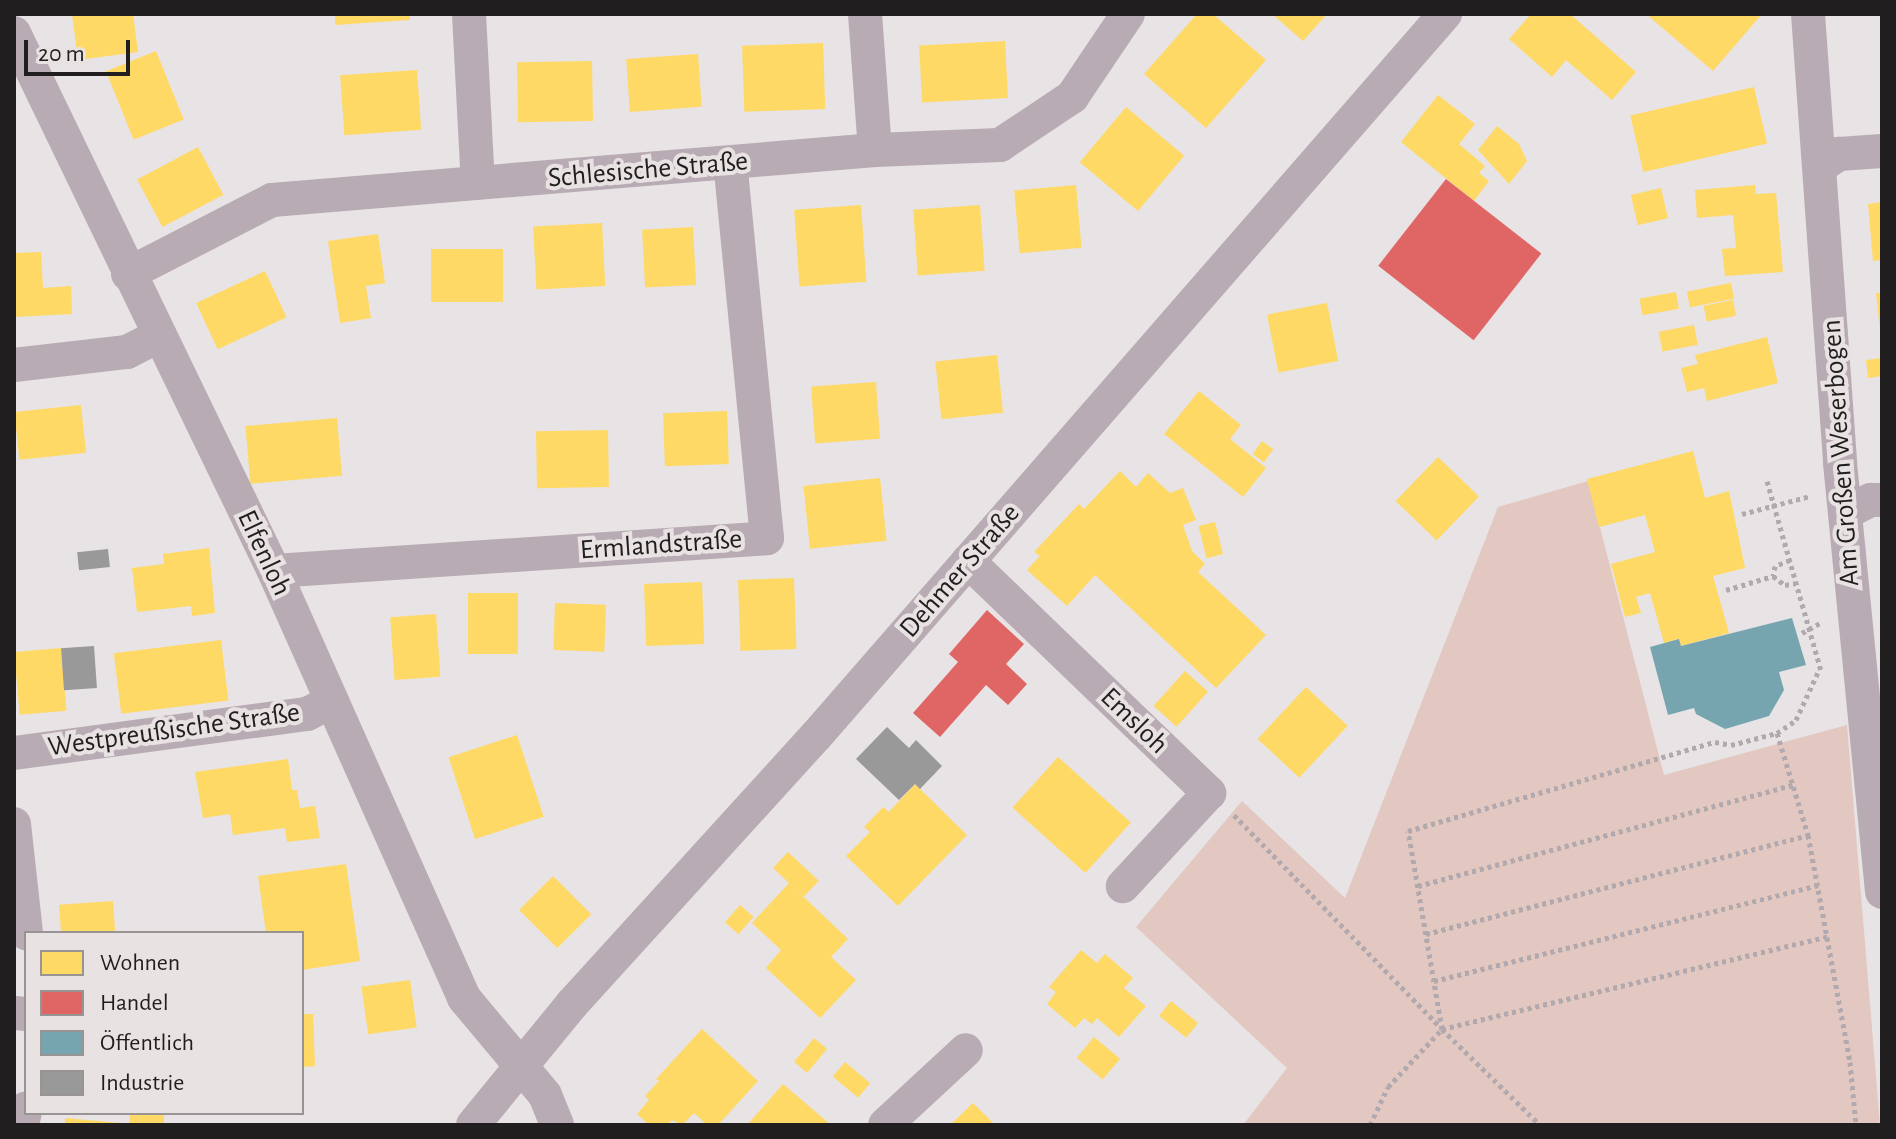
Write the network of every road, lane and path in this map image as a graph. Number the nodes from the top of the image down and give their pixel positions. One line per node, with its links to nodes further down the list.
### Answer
1 (469, 14): 11 (street)
2 (865, 14): 7 (street)
3 (1128, 14): 7 (street, Schlesische Straße)
4 (1445, 14): 22 (street, Dehmer Straße)
5 (1808, 14): 10 (street, Am Großen Weserbogen)
6 (14, 33): 12 (street, Elfenloh)
7 (875, 150): 9 (street, Schlesische Straße)
8 (1882, 151): 10 (street)
9 (730, 163): 11 (street, Schlesische Straße); 23 (street, Ermlandstraße)
10 (1821, 166): 19 (street, Am Großen Weserbogen)
11 (478, 183): 12 (street, Schlesische Straße)
12 (128, 274): 13 (street, Elfenloh)
13 (159, 336): 14 (street); 23 (street, Elfenloh)
14 (14, 365)
15 (1767, 481): 18 (path)
16 (1813, 495): 18 (path)
17 (1882, 500): 19 (street)
18 (1773, 507): 20 (path); 21 (path)
19 (1845, 513): 39 (street, Am Großen Weserbogen)
20 (1742, 514)
21 (1790, 560): 24 (path); 25 (path)
22 (968, 561): 33 (street, Emsloh); 46 (street, Dehmer Straße)
23 (274, 571): 29 (street, Elfenloh)
24 (1773, 576): 25 (path); 26 (path)
25 (1796, 583): 27 (path)
26 (1726, 590)
27 (1810, 630)
28 (1819, 670): 30 (path)
29 (332, 701): 31 (street, Westpreußische Straße); 46 (street, Elfenloh)
30 (1777, 733): 32 (path); 38 (path)
31 (14, 753)
32 (1795, 784): 35 (path); 38 (path)
33 (1209, 793): 37 (street); 44 (path)
34 (14, 824): 40 (street)
35 (1808, 835): 36 (path); 41 (path)
36 (1818, 885): 42 (path); 43 (path)
37 (1123, 886)
38 (1418, 886): 41 (path)
39 (1882, 892)
40 (26, 931)
41 (1426, 934): 43 (path)
42 (1828, 936): 44 (path); 52 (path)
43 (1434, 981): 44 (path)
44 (1442, 1029): 50 (path); 51 (path)
45 (966, 1050): 49 (street)
46 (521, 1068): 47 (street, Dehmer Straße); 48 (street, Elfenloh)
47 (473, 1125)
48 (557, 1125)
49 (885, 1125)
50 (1370, 1125)
51 (1540, 1125)
52 (1856, 1125)

